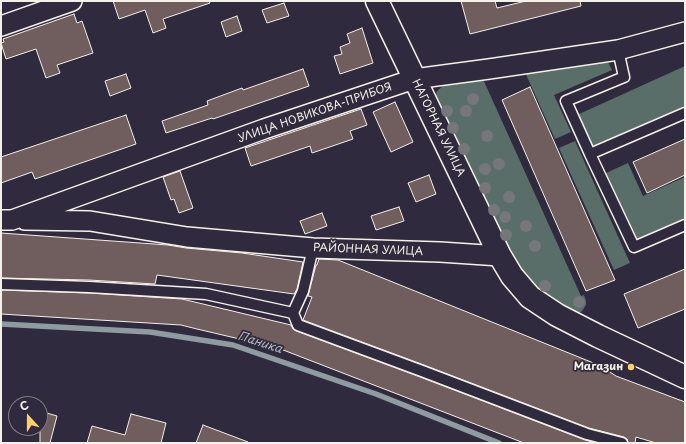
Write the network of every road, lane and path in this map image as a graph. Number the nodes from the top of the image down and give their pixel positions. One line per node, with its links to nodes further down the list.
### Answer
1 (72, 1): 3 (street)
2 (377, 1): 6 (street, НАГОРНАЯ УЛИЦА)
3 (1, 26)
4 (685, 32): 5 (street, УЛИЦА НОВИКОВА-ПРИБОЯ)
5 (618, 50): 6 (street, УЛИЦА НОВИКОВА-ПРИБОЯ); 8 (lane)
6 (414, 79): 9 (street, УЛИЦА НОВИКОВА-ПРИБОЯ); 12 (street, НАГОРНАЯ УЛИЦА)
7 (685, 112): 8 (lane)
8 (590, 154): 10 (lane)
9 (7, 220): 11 (street, РАЙОННАЯ УЛИЦА)
10 (685, 225)
11 (313, 248): 12 (street, РАЙОННАЯ УЛИЦА); 14 (lane)
12 (500, 256): 15 (street)
13 (1, 284): 14 (lane)
14 (293, 313): 16 (lane)
15 (685, 377)
16 (622, 443)

